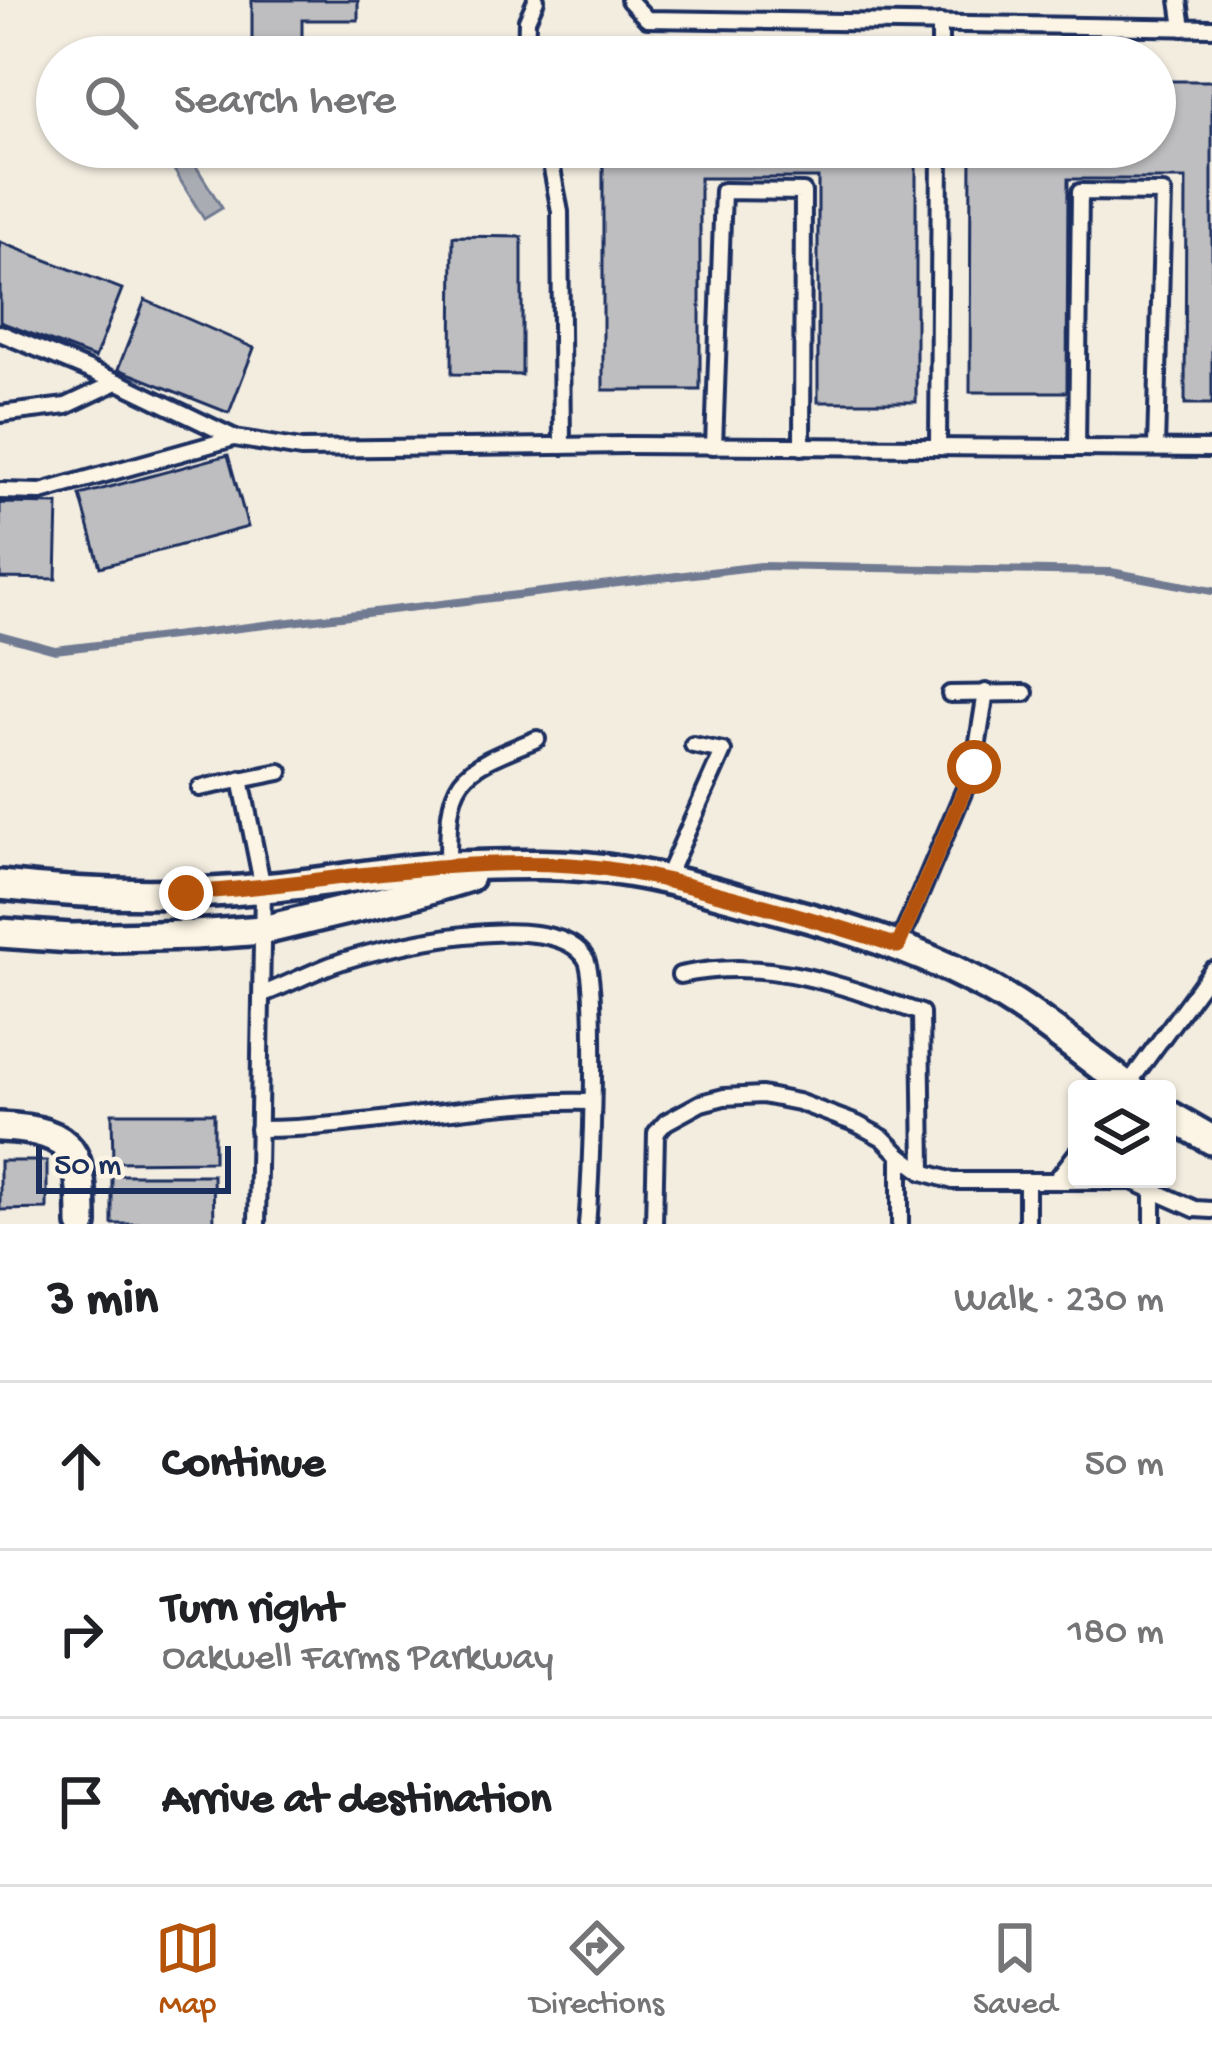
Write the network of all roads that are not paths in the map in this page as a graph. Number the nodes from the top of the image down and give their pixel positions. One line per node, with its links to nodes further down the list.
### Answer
1 (536, 0): 7 (lane)
2 (629, 0): 4 (lane)
3 (1179, 0): 5 (lane)
4 (940, 23): 5 (lane); 8 (lane)
5 (1184, 28): 6 (lane)
6 (1212, 28)
7 (527, 36)
8 (940, 36)
9 (552, 168): 15 (lane)
10 (940, 168): 18 (lane)
11 (0, 334): 12 (lane)
12 (117, 382): 13 (lane); 14 (lane)
13 (0, 415)
14 (235, 438): 15 (lane); 22 (lane)
15 (562, 446): 16 (lane)
16 (714, 446): 17 (lane); 17 (lane)
17 (802, 447): 18 (lane)
18 (938, 447): 19 (lane)
19 (1077, 448): 20 (lane); 20 (lane)
20 (1156, 448): 21 (lane)
21 (1212, 449)
22 (0, 490)
23 (986, 692): 24 (lane); 25 (lane); 38 (lane)
24 (1025, 693)
25 (950, 694)
26 (536, 739): 32 (lane)
27 (693, 745): 33 (lane)
28 (280, 772): 29 (lane)
29 (241, 779): 30 (lane); 35 (lane)
30 (200, 788)
31 (509, 865): 32 (street); 33 (street); 36 (street)
32 (448, 866): 35 (street)
33 (666, 879): 38 (street)
34 (0, 885): 35 (street)
35 (263, 889): 36 (lane)
36 (263, 930): 37 (street); 41 (lane)
37 (0, 934)
38 (898, 946): 42 (street)
39 (1212, 970): 43 (lane)
40 (680, 975): 51 (lane)
41 (263, 994): 44 (lane); 47 (lane)
42 (1117, 1080)
43 (1134, 1080)
44 (591, 1102): 47 (lane); 58 (lane)
45 (1176, 1119): 48 (street)
46 (0, 1127): 56 (street)
47 (258, 1129): 57 (lane)
48 (1212, 1140)
49 (900, 1155): 51 (lane); 59 (lane); 60 (lane)
50 (1068, 1165): 52 (lane)
51 (923, 1172): 53 (lane)
52 (1057, 1179): 53 (lane); 54 (lane)
53 (1027, 1182): 61 (lane)
54 (1154, 1192): 55 (lane); 62 (lane)
55 (1212, 1210)
56 (82, 1224)
57 (257, 1224)
58 (586, 1224)
59 (654, 1224)
60 (900, 1224)
61 (1027, 1224)
62 (1153, 1224)

